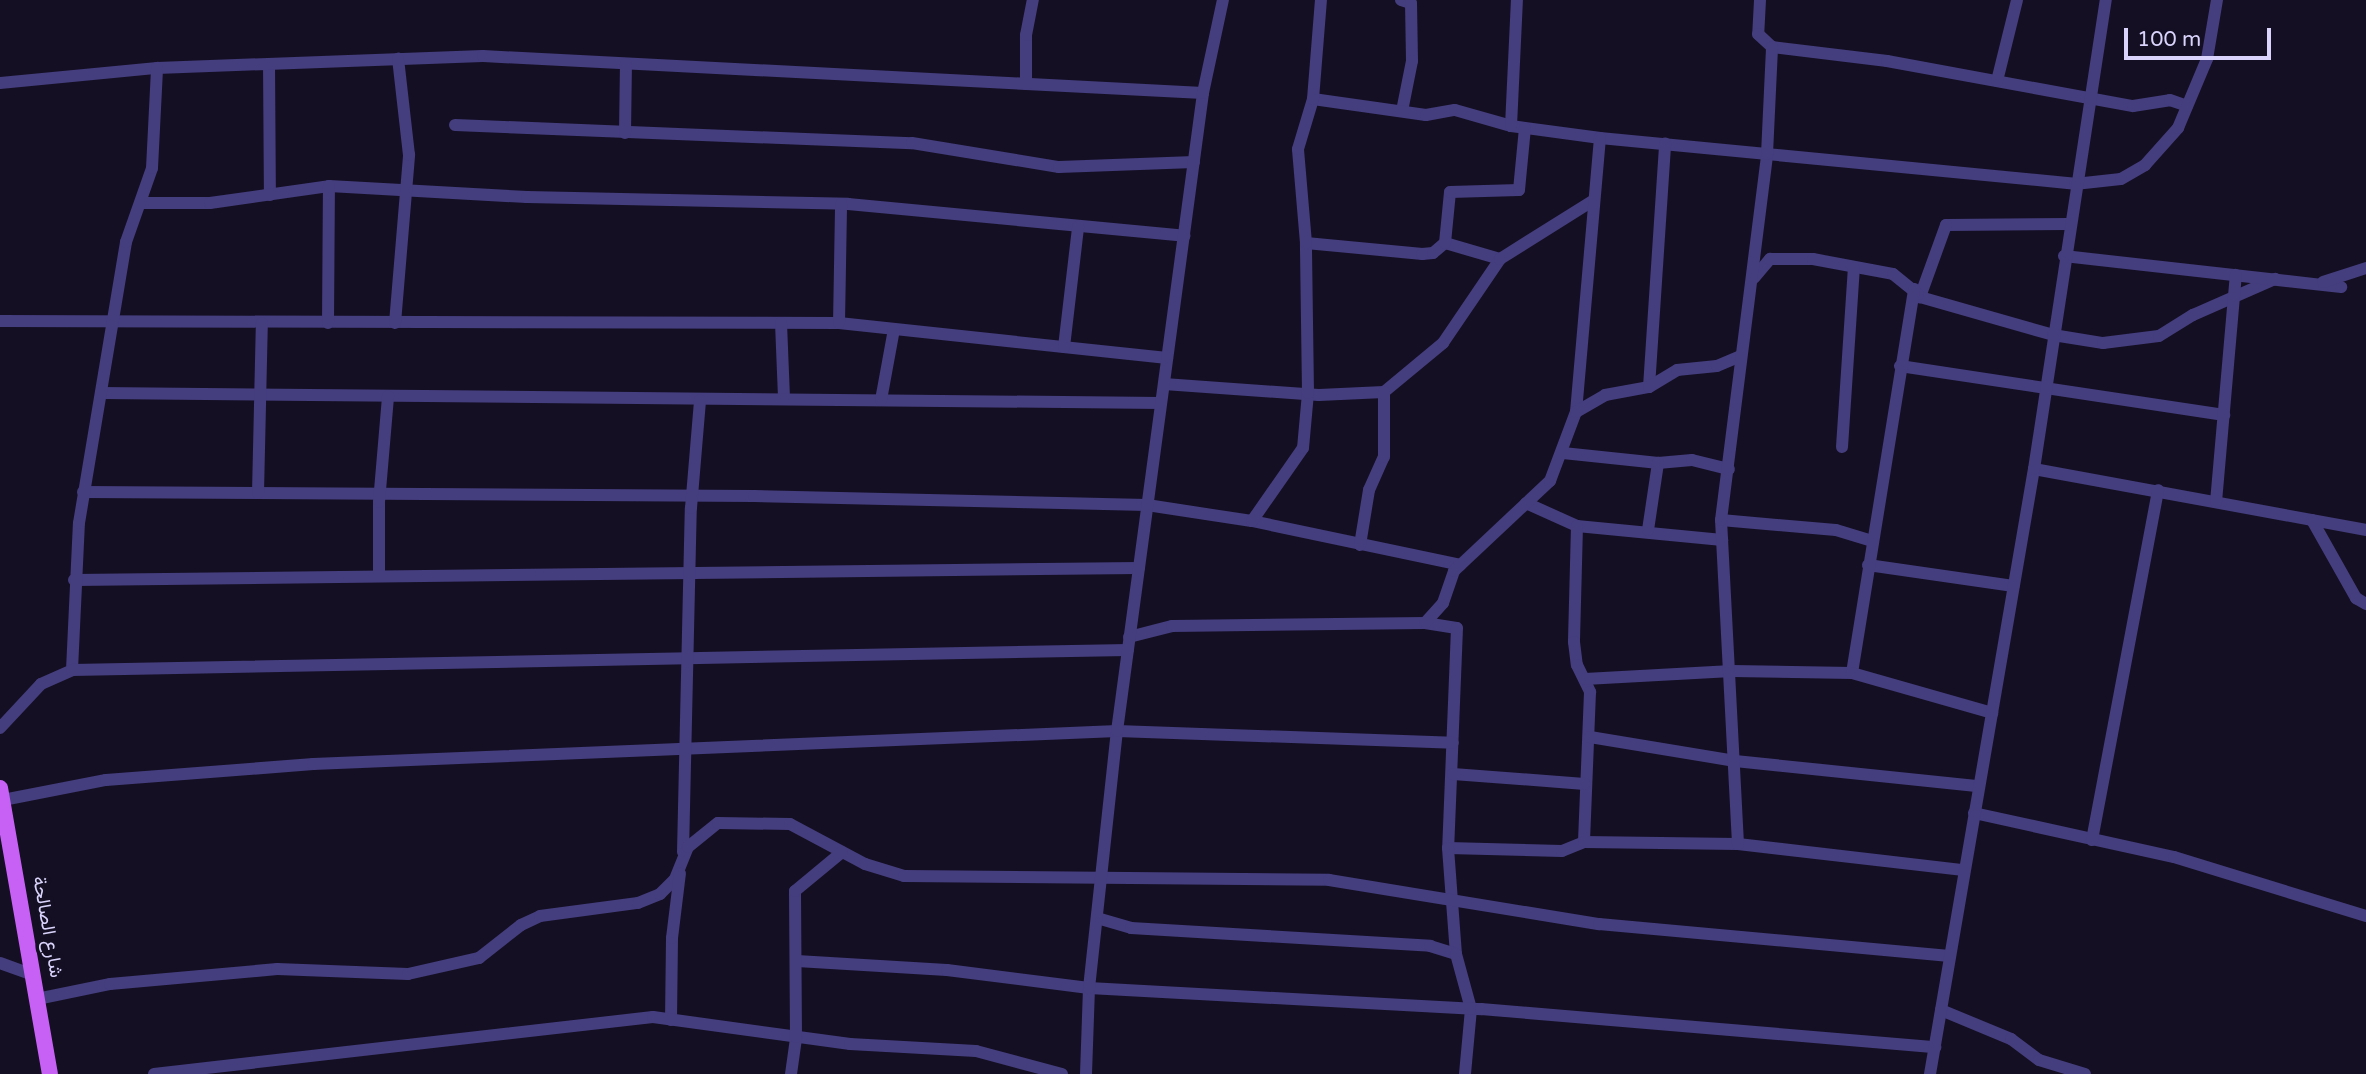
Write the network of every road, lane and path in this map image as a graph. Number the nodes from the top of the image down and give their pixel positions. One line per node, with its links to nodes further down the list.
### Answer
1 (1033, 0): 17 (street)
2 (1223, 0): 18 (street)
3 (1321, 0): 19 (street)
4 (1401, 0): 22 (street)
5 (1517, 0): 24 (street)
6 (1759, 0): 10 (street)
7 (2017, 0): 15 (street)
8 (2106, 0): 20 (street)
9 (2217, 0): 21 (street)
10 (1772, 47): 15 (street); 29 (street)
11 (398, 60): 12 (street); 13 (street); 33 (street)
12 (270, 64): 14 (street); 34 (street)
13 (626, 64): 17 (street); 26 (street)
14 (158, 68): 16 (street); 36 (street)
15 (1997, 81): 20 (street)
16 (0, 83)
17 (1026, 84): 18 (street)
18 (1203, 93): 30 (street)
19 (1313, 99): 22 (street); 41 (street)
20 (2088, 99): 21 (street); 31 (street)
21 (2187, 106): 31 (street)
22 (1402, 111): 24 (street)
23 (455, 125): 26 (street)
24 (1511, 126): 25 (street)
25 (1525, 128): 27 (street); 42 (street)
26 (625, 133): 30 (street)
27 (1600, 138): 28 (street); 35 (street)
28 (1665, 144): 29 (street); 68 (street)
29 (1767, 154): 31 (street); 48 (street)
30 (1194, 162): 40 (street)
31 (2075, 184): 38 (street)
32 (329, 186): 33 (street); 34 (street); 57 (street)
33 (406, 190): 37 (street); 58 (street)
34 (270, 195): 36 (street)
35 (1594, 200): 44 (street); 79 (street)
36 (142, 203): 55 (street)
37 (841, 204): 39 (street); 60 (street)
38 (2069, 223): 43 (street); 52 (street)
39 (1078, 227): 40 (street); 63 (street)
40 (1184, 236): 65 (street)
41 (1306, 243): 42 (street); 72 (street)
42 (1445, 243): 44 (street)
43 (2064, 256): 47 (street); 62 (street)
44 (1500, 259): 70 (street)
45 (1854, 268): 48 (street); 52 (street); 81 (street)
46 (2366, 268): 50 (street)
47 (2236, 275): 49 (street); 53 (street)
48 (1754, 278): 64 (street)
49 (2275, 279): 50 (street); 53 (street)
50 (2317, 284): 51 (street)
51 (2341, 287)
52 (1917, 293): 62 (street); 66 (street)
53 (2234, 298): 62 (street); 80 (street)
54 (0, 321): 55 (street)
55 (113, 321): 56 (street); 71 (street)
56 (262, 323): 57 (street); 73 (street)
57 (328, 323): 58 (street)
58 (395, 323): 59 (street)
59 (781, 323): 60 (street); 76 (street)
60 (839, 323): 61 (street)
61 (894, 329): 63 (street); 77 (street)
62 (2053, 335): 69 (street)
63 (1064, 347): 65 (street)
64 (1740, 356): 68 (street); 84 (street)
65 (1167, 358): 67 (street)
66 (1900, 366): 69 (street); 101 (street)
67 (1164, 384): 72 (street); 78 (street)
68 (1649, 387): 79 (street)
69 (2045, 391): 80 (street); 85 (street)
70 (1384, 392): 72 (street); 102 (street)
71 (101, 393): 73 (street); 87 (street)
72 (1308, 393): 96 (street)
73 (261, 395): 74 (street); 88 (street)
74 (388, 396): 75 (street); 89 (street)
75 (700, 400): 76 (street); 90 (street)
76 (784, 400): 77 (street)
77 (881, 400): 78 (street)
78 (1161, 403): 93 (street)
79 (1576, 412): 82 (street)
80 (2224, 415): 91 (street)
81 (1842, 447)
82 (1563, 453): 83 (street); 92 (street)
83 (1658, 463): 84 (street); 98 (street)
84 (1729, 468): 94 (street)
85 (2034, 469): 86 (street); 109 (street)
86 (2158, 490): 91 (street); 130 (street)
87 (83, 492): 88 (street); 108 (street)
88 (258, 493): 89 (street)
89 (380, 494): 90 (street); 107 (street)
90 (692, 496): 93 (street); 106 (street)
91 (2216, 502): 95 (street)
92 (1526, 503): 97 (street); 103 (street)
93 (1147, 505): 96 (street); 105 (street)
94 (1721, 520): 100 (street); 101 (street)
95 (2312, 520): 99 (street); 110 (street)
96 (1252, 521): 102 (street)
97 (1577, 526): 98 (street); 117 (street)
98 (1648, 530): 100 (street)
99 (2366, 530)
100 (1722, 540): 115 (street)
101 (1871, 541): 104 (street)
102 (1360, 545): 103 (street)
103 (1460, 565): 111 (street)
104 (1868, 565): 109 (street); 116 (street)
105 (1139, 568): 106 (street); 112 (street)
106 (690, 572): 107 (street); 113 (street)
107 (379, 575): 108 (street)
108 (74, 580): 114 (street)
109 (2013, 586): 118 (street)
110 (2366, 604)
111 (1425, 623): 112 (street); 122 (street)
112 (1128, 643): 113 (street); 120 (street)
113 (688, 659): 114 (street); 123 (street)
114 (72, 670): 119 (street)
115 (1730, 673): 116 (street); 117 (street); 124 (street)
116 (1852, 673): 118 (street)
117 (1585, 679): 121 (street)
118 (1992, 713): 127 (street)
119 (0, 728)
120 (1117, 731): 122 (street); 123 (street); 137 (street)
121 (1590, 737): 124 (street); 126 (street)
122 (1453, 743): 125 (street)
123 (686, 749): 128 (street); 135 (street)
124 (1735, 761): 127 (street); 132 (street)
125 (1453, 774): 126 (street); 133 (street)
126 (1585, 784): 131 (street)
127 (1979, 786): 129 (street)
128 (1, 794): 145 (main road, شارع الصالحة)
129 (1974, 813): 130 (street); 136 (street)
130 (2092, 840): 139 (street)
131 (1584, 842): 132 (street); 133 (street)
132 (1738, 844): 136 (street)
133 (1448, 848): 138 (street)
134 (842, 852): 135 (street); 137 (street); 143 (street)
135 (683, 854): 147 (street); 150 (street)
136 (1964, 870): 142 (street)
137 (1101, 878): 138 (street); 140 (street)
138 (1452, 900): 141 (street); 142 (street)
139 (2366, 916)
140 (1097, 918): 141 (street); 146 (street)
141 (1455, 954): 148 (street)
142 (1950, 956): 149 (street)
143 (797, 961): 146 (street); 151 (street)
144 (0, 963): 145 (street)
145 (33, 975): 147 (main road, شارع الصالحة)
146 (1089, 988): 148 (street); 157 (street)
147 (37, 999): 153 (main road, شارع الصالحة)
148 (1471, 1009): 152 (street); 158 (street)
149 (1941, 1010): 152 (street); 160 (street)
150 (671, 1020): 151 (street); 154 (street)
151 (796, 1037): 155 (street); 156 (street)
152 (1935, 1047): 159 (street)
153 (50, 1074)
154 (154, 1074)
155 (791, 1074)
156 (1062, 1074)
157 (1086, 1074)
158 (1465, 1074)
159 (1930, 1074)
160 (2085, 1074)

